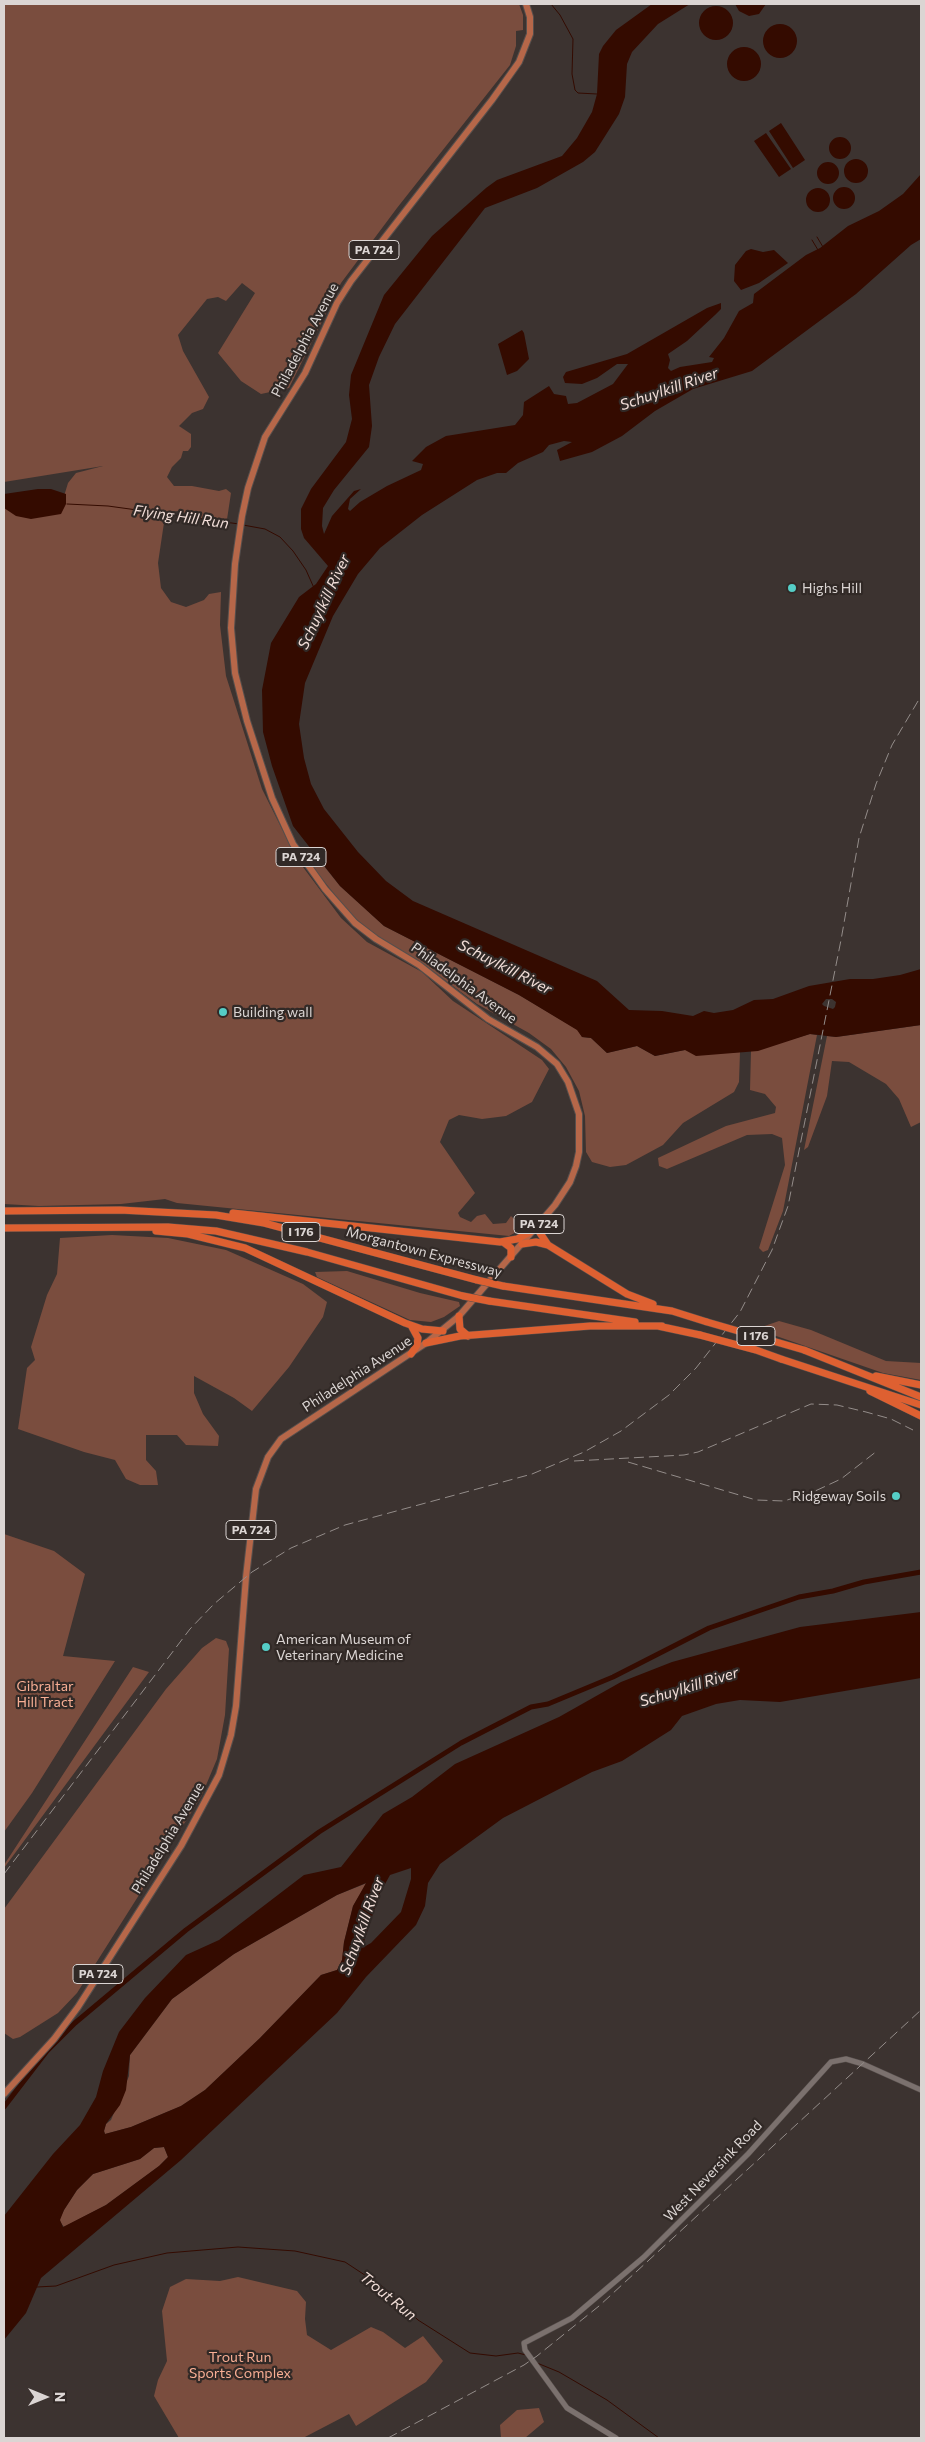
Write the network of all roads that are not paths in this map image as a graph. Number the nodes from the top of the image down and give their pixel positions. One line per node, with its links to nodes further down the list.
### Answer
1 (526, 4): 4 (main road, Philadelphia Avenue / PA 724)
2 (120, 1210): 3 (highway, Morgantown Expressway / I 176); 8 (highway); 12 (highway, Morgantown Expressway / I 176, bridge)
3 (4, 1211)
4 (540, 1223): 7 (main road, Philadelphia Avenue / PA 724); 10 (highway)
5 (4, 1228): 6 (highway, I 176)
6 (121, 1228): 14 (highway); 15 (highway, I 176, bridge)
7 (534, 1230): 8 (highway); 9 (main road, Philadelphia Avenue / PA 724)
8 (503, 1242): 11 (highway)
9 (522, 1244): 10 (highway); 11 (main road, Philadelphia Avenue / PA 724)
10 (548, 1245): 12 (highway)
11 (511, 1257): 13 (main road, Philadelphia Avenue / PA 724)
12 (672, 1311): 20 (highway, Morgantown Expressway / I 176, bridge)
13 (459, 1316): 16 (main road, Philadelphia Avenue / PA 724); 17 (highway)
14 (410, 1325): 16 (highway); 19 (highway)
15 (662, 1326): 17 (highway); 21 (highway, I 176, bridge)
16 (443, 1331): 18 (main road, Philadelphia Avenue / PA 724)
17 (468, 1336): 18 (highway)
18 (426, 1343): 19 (main road, Philadelphia Avenue / PA 724)
19 (411, 1354): 27 (main road, Philadelphia Avenue / PA 724)
20 (831, 1361): 22 (highway); 23 (highway)
21 (814, 1369): 24 (highway); 25 (highway)
22 (921, 1385)
23 (921, 1398)
24 (921, 1405)
25 (921, 1416)
26 (921, 2090): 28 (street, West Neversink Road)
27 (4, 2094)
28 (616, 2438)

